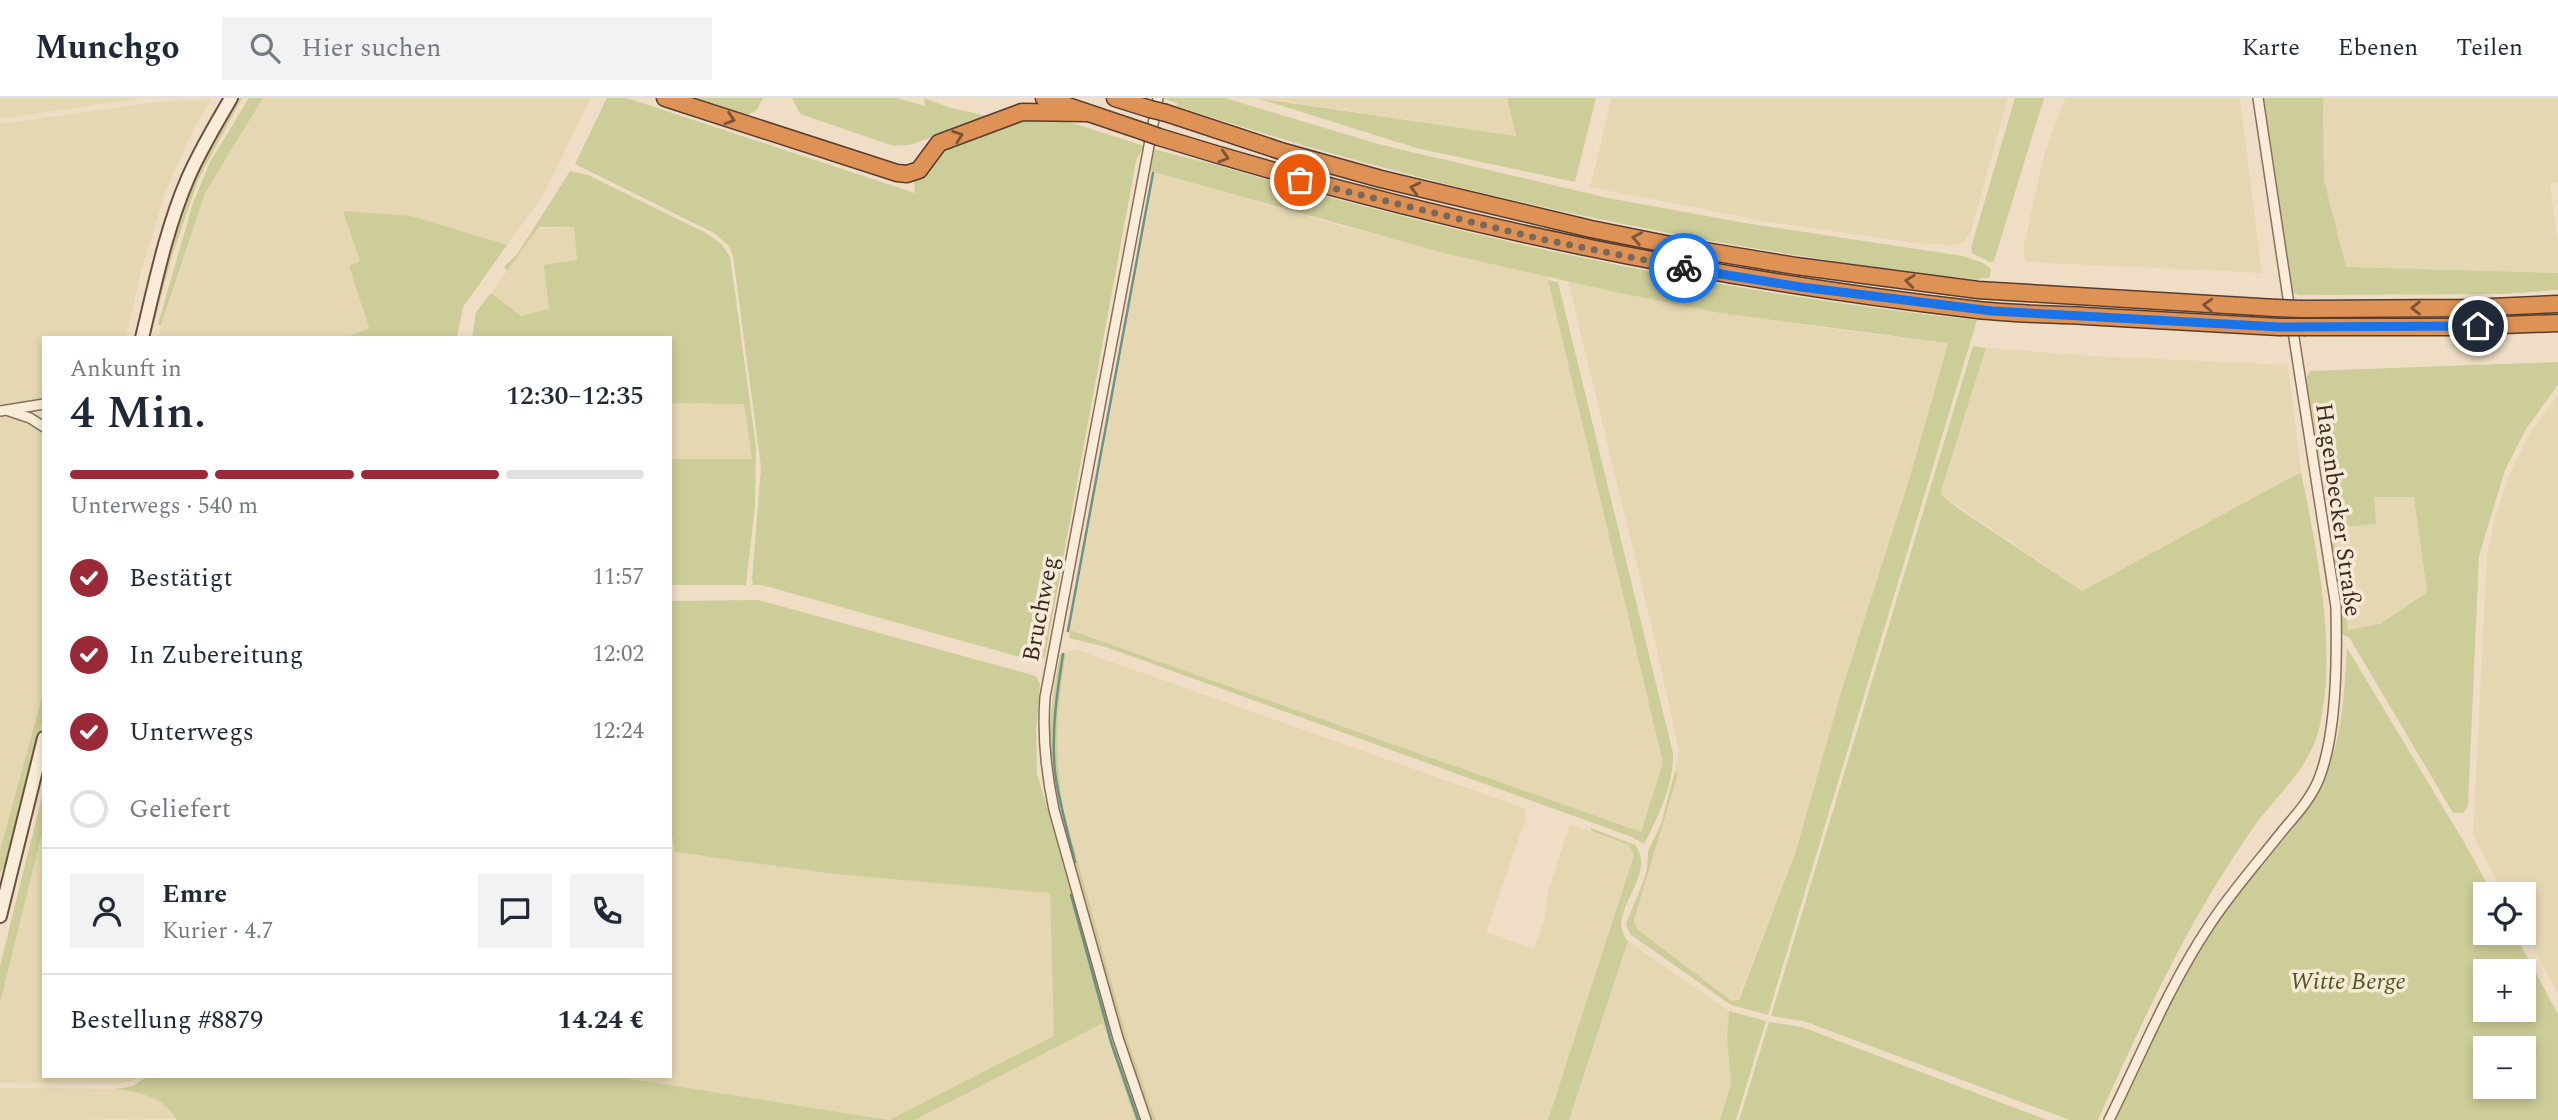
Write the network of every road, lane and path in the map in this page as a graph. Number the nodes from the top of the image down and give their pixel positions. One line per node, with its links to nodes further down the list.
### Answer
1 (231, 98): 10 (main road)
2 (665, 98): 7 (highway, one-way to 7)
3 (1044, 98): 7 (highway)
4 (1115, 98): 6 (highway)
5 (2259, 98): 17 (street, Hagenbecker Straße)
6 (1158, 107): 8 (highway, one-way to 6, bridge); 16 (street, Bruchweg)
7 (1086, 113): 9 (highway, one-way to 9, bridge)
8 (2558, 304)
9 (2558, 323)
10 (143, 336)
11 (42, 404): 12 (street)
12 (4, 410): 13 (street)
13 (42, 426)
14 (42, 746): 15 (main road)
15 (0, 916)
16 (1146, 1120)
17 (2109, 1120)

